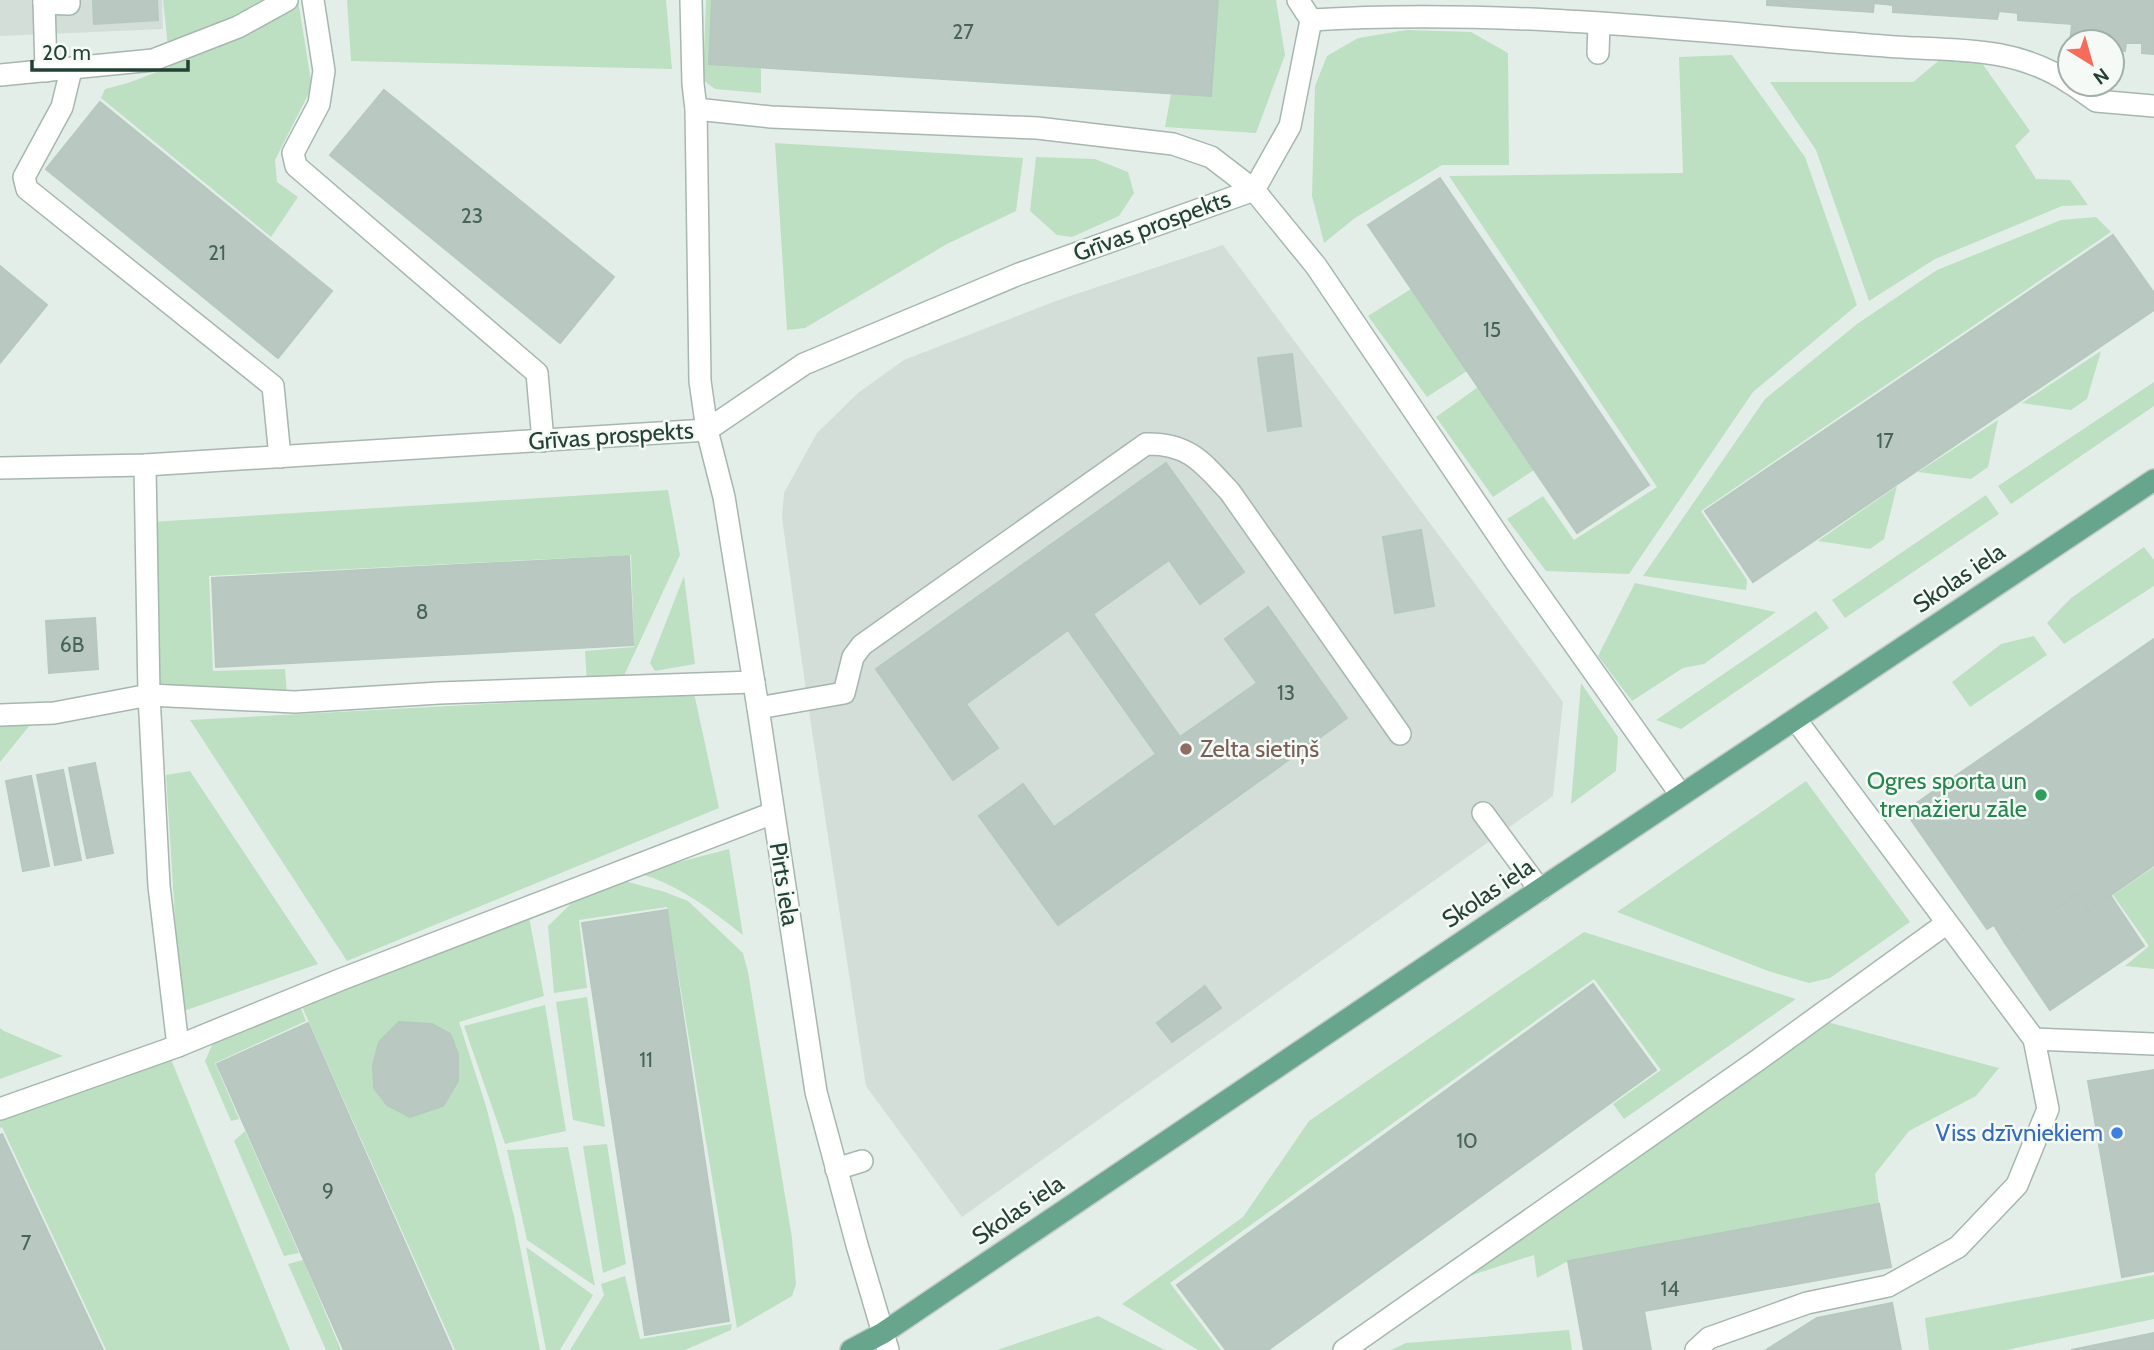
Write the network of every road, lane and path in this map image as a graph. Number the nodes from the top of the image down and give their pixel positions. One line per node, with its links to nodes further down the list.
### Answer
1 (69, 0): 6 (street)
2 (287, 0): 10 (street)
3 (313, 0): 19 (street)
4 (691, 0): 16 (street, Pirts iela)
5 (1298, 0): 7 (street)
6 (44, 2): 11 (street)
7 (1311, 20): 8 (street); 17 (street)
8 (1599, 24): 9 (street); 12 (street)
9 (1598, 53)
10 (71, 70): 11 (street); 20 (street)
11 (46, 71): 13 (street)
12 (2056, 73)
13 (0, 75)
14 (2092, 98): 15 (street)
15 (2154, 106)
16 (696, 109): 17 (street); 18 (street, Pirts iela)
17 (1254, 190): 18 (street, Grīvas prospekts); 30 (street)
18 (707, 430): 19 (street, Grīvas prospekts); 24 (street, Pirts iela)
19 (543, 441): 20 (street, Grīvas prospekts)
20 (280, 457): 21 (street, Grīvas prospekts)
21 (145, 465): 22 (street, Grīvas prospekts); 25 (street)
22 (0, 468)
23 (2154, 480): 28 (main road, Skolas iela)
24 (754, 682): 25 (street); 26 (street, Pirts iela)
25 (149, 695): 27 (street); 37 (street)
26 (758, 708): 29 (street); 31 (street, Pirts iela)
27 (0, 715)
28 (1796, 720): 30 (main road, Skolas iela); 34 (street)
29 (1400, 734)
30 (1681, 795): 33 (main road, Skolas iela)
31 (773, 813): 37 (street); 40 (street, Pirts iela)
32 (1483, 813): 33 (street)
33 (1540, 890): 41 (main road, Skolas iela)
34 (1947, 923): 35 (street); 43 (street)
35 (2034, 1039): 36 (street); 44 (street)
36 (2154, 1044)
37 (178, 1046): 38 (street)
38 (0, 1109)
39 (862, 1161): 40 (street)
40 (836, 1169): 41 (street, Pirts iela)
41 (886, 1341): 42 (main road, Skolas iela)
42 (851, 1350)
43 (1344, 1350)
44 (1696, 1350)

